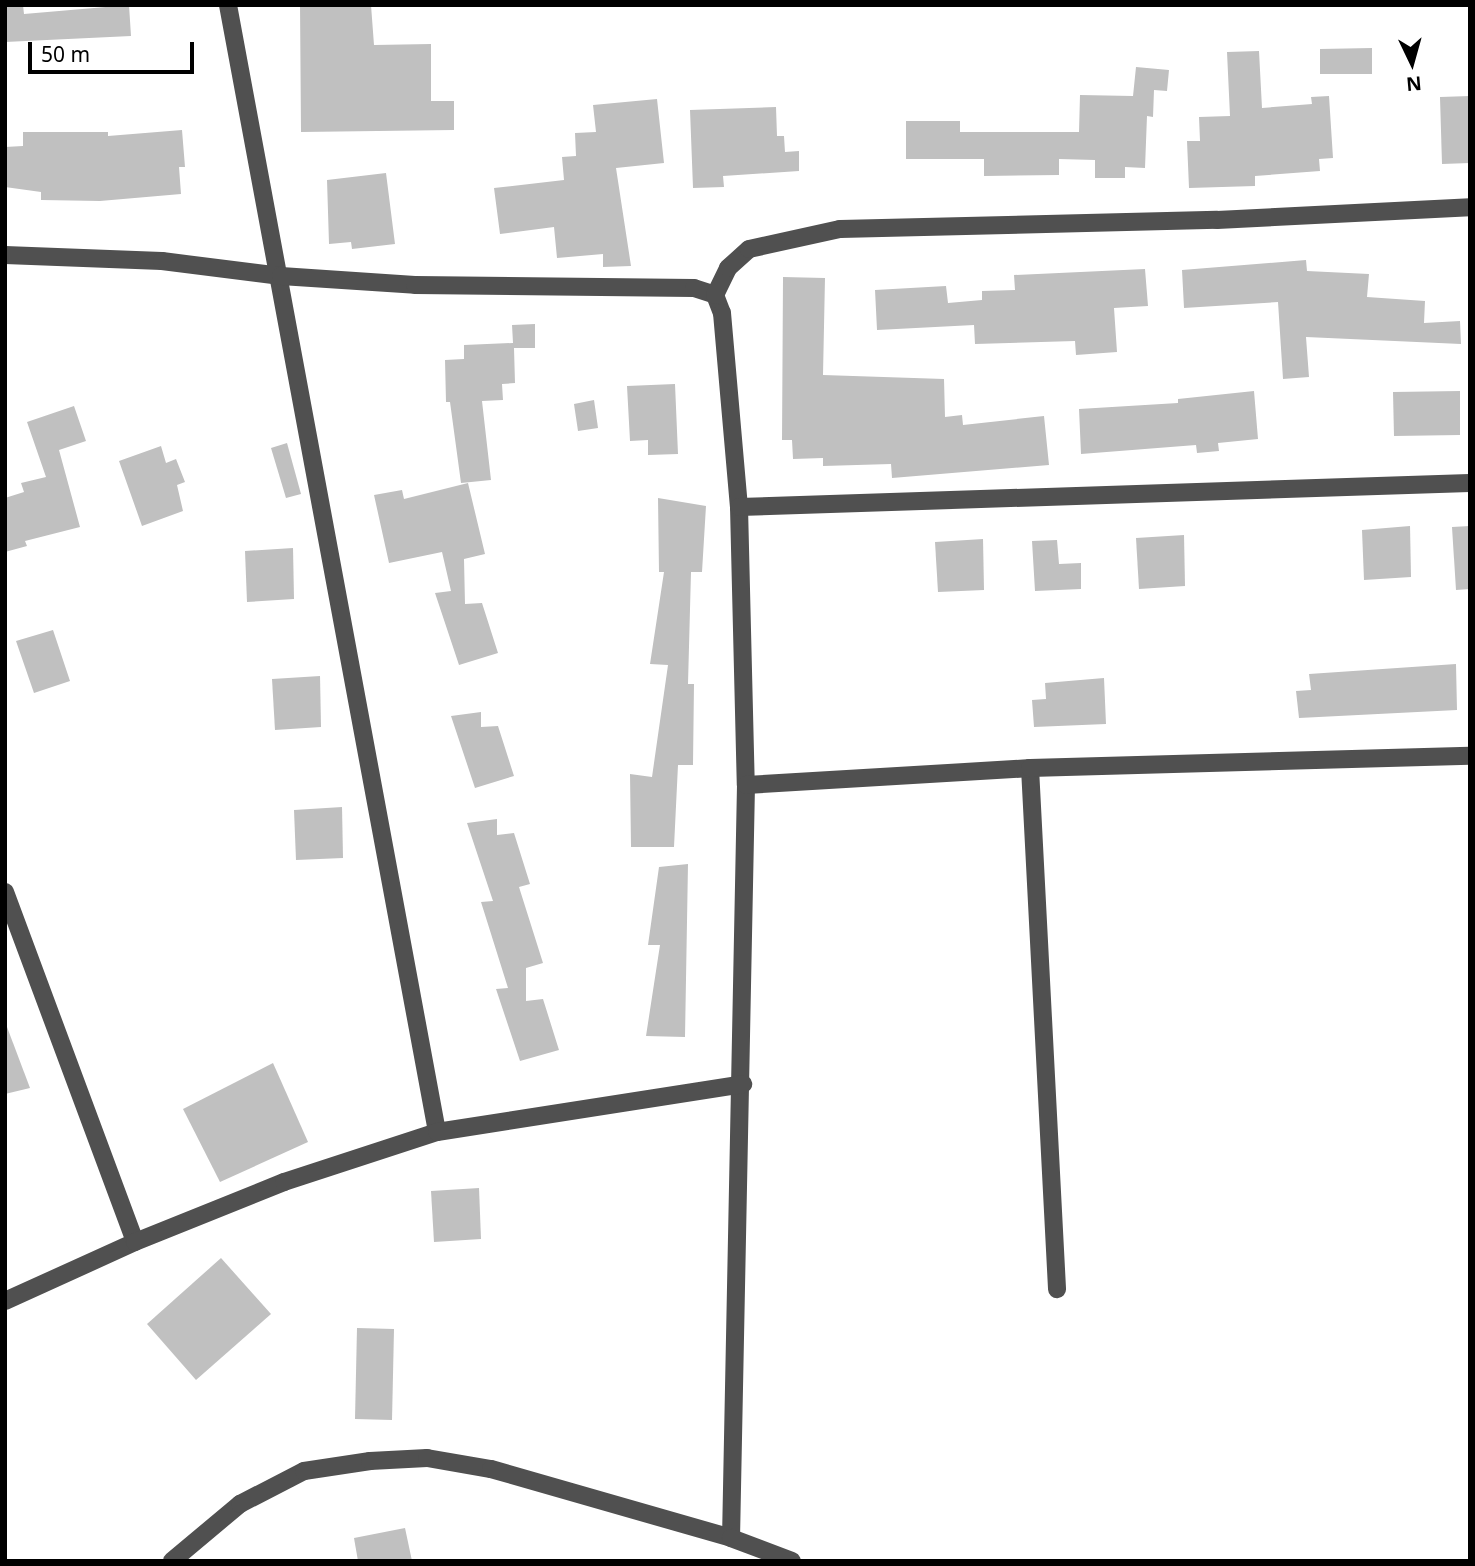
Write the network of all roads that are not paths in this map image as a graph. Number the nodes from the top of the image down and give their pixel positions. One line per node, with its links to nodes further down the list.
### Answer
1 (228, 5): 4 (street)
2 (1470, 207): 5 (street)
3 (5, 255): 4 (street)
4 (281, 276): 5 (street); 13 (street)
5 (715, 295): 7 (street)
6 (1470, 483): 7 (street)
7 (739, 506): 10 (street)
8 (1470, 756): 9 (street)
9 (1030, 768): 10 (street); 15 (street)
10 (746, 785): 12 (street)
11 (5, 892): 14 (street)
12 (743, 1084): 13 (street); 17 (street)
13 (436, 1132): 14 (street)
14 (135, 1242): 16 (street)
15 (1057, 1289)
16 (5, 1301)
17 (731, 1538): 18 (street); 19 (street)
18 (172, 1561)
19 (792, 1561)

